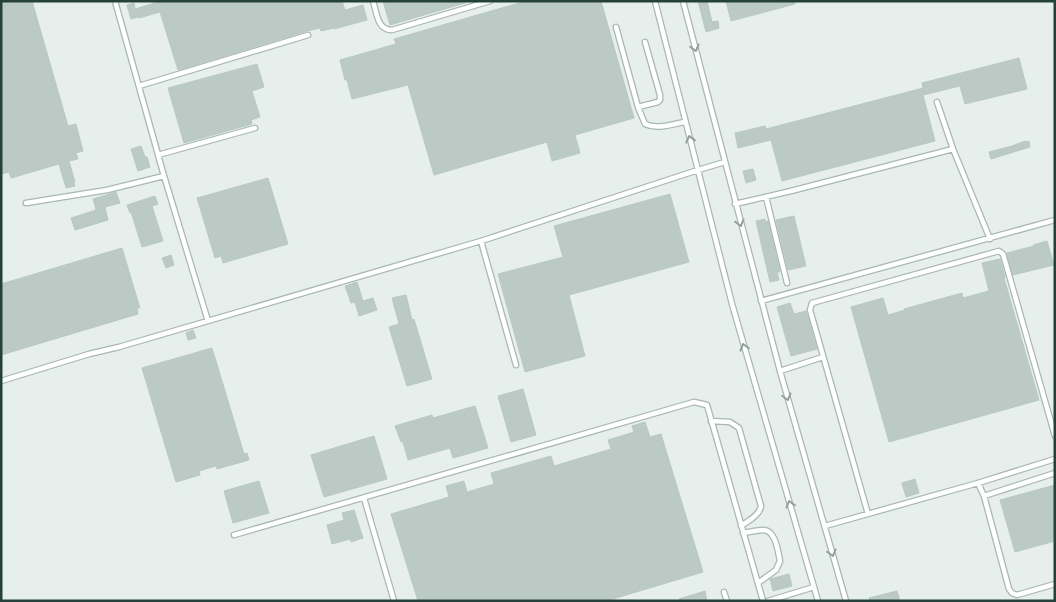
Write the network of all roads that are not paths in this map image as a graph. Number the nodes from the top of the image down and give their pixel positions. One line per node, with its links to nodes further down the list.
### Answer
1 (115, 1): 9 (lane)
2 (373, 1): 3 (lane)
3 (490, 1)
4 (655, 1): 12 (lane)
5 (683, 1): 16 (lane, one-way to 16)
6 (616, 27): 11 (lane)
7 (308, 35): 9 (lane)
8 (645, 42): 11 (lane)
9 (139, 86): 15 (lane)
10 (937, 102): 14 (lane)
11 (638, 107): 12 (lane)
12 (685, 122): 17 (lane, one-way to 12)
13 (255, 128): 15 (lane)
14 (953, 150): 19 (lane); 23 (lane)
15 (158, 155): 18 (lane)
16 (725, 162): 17 (lane); 21 (lane)
17 (698, 170): 24 (lane); 46 (lane, one-way to 17)
18 (164, 176): 20 (lane); 27 (lane)
19 (766, 197): 21 (lane); 25 (lane)
20 (26, 203)
21 (735, 204): 26 (lane, one-way to 26)
22 (1055, 220): 23 (lane)
23 (990, 238): 26 (lane)
24 (482, 241): 27 (lane); 29 (lane)
25 (787, 283)
26 (761, 301): 30 (lane)
27 (208, 321): 31 (lane)
28 (823, 357): 30 (lane); 33 (lane); 39 (lane)
29 (516, 365)
30 (780, 371): 41 (lane, one-way to 41)
31 (1, 382)
32 (711, 420): 38 (lane); 40 (lane); 40 (lane)
33 (1055, 436)
34 (1055, 459): 36 (lane)
35 (1055, 472): 37 (lane)
36 (978, 483): 37 (lane); 39 (lane)
37 (984, 496): 45 (lane)
38 (364, 498): 43 (lane); 48 (lane)
39 (868, 514): 41 (lane)
40 (741, 526): 42 (lane)
41 (825, 526): 53 (lane, one-way to 53)
42 (744, 533): 44 (lane); 44 (lane)
43 (234, 535)
44 (758, 583): 50 (lane)
45 (1055, 584)
46 (814, 587): 51 (lane); 52 (lane)
47 (724, 592): 49 (lane)
48 (394, 601)
49 (727, 601)
50 (763, 601)
51 (768, 601)
52 (818, 601)
53 (846, 601)

